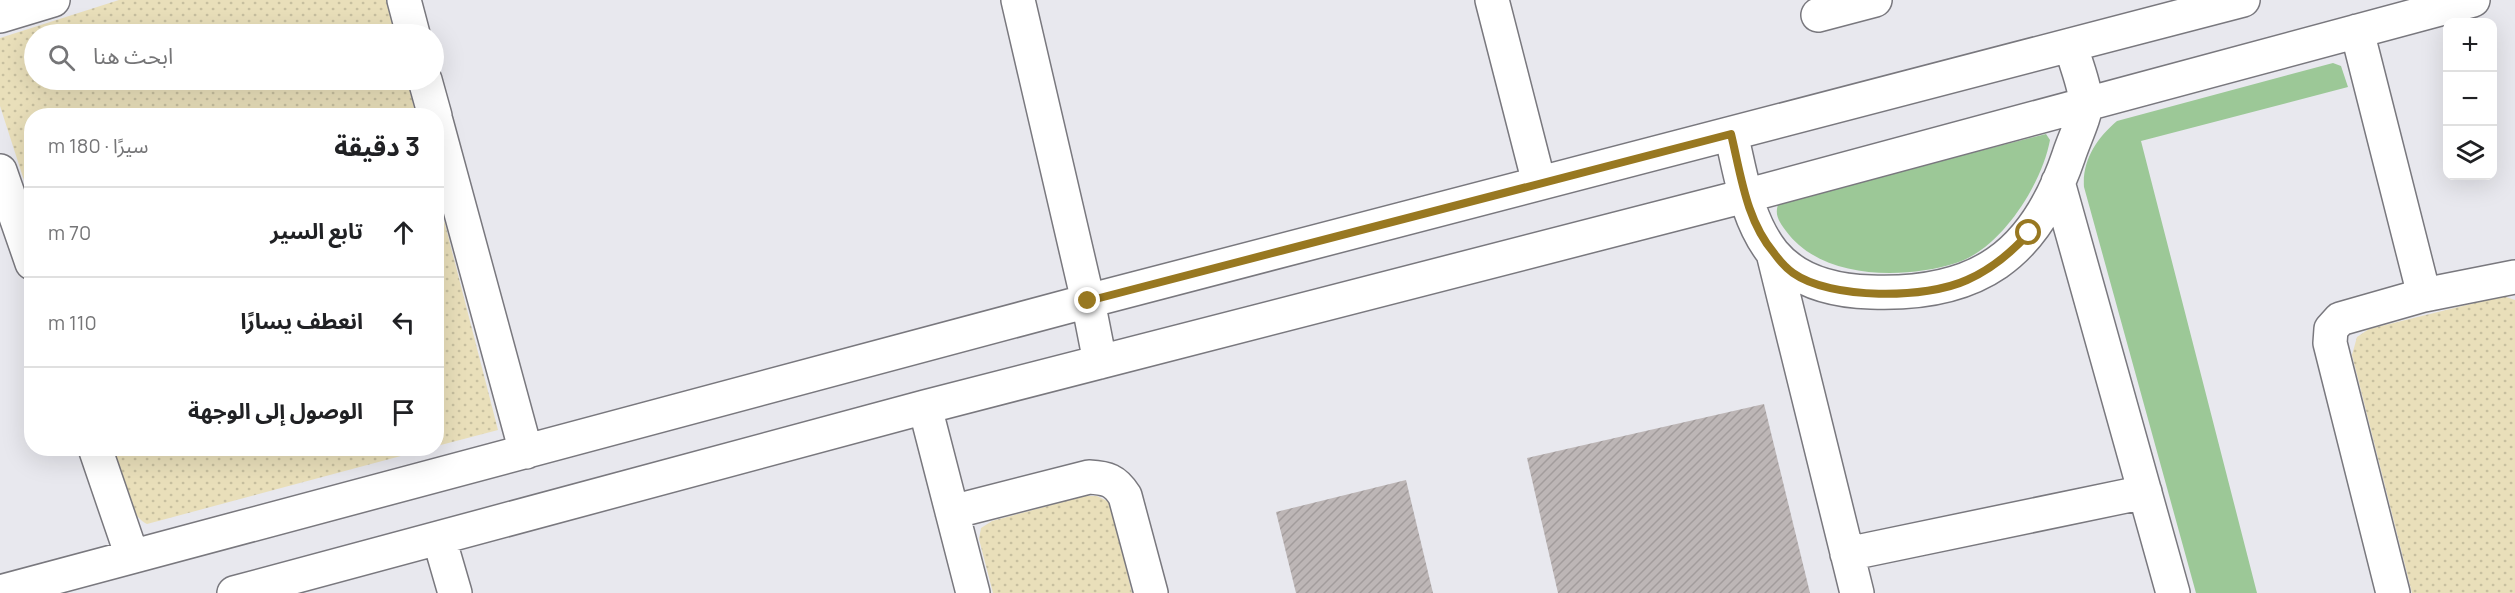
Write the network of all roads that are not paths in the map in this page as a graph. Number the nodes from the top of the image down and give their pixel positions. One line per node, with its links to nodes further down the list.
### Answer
1 (53, 0): 9 (street)
2 (404, 0): 11 (street)
3 (1018, 0): 26 (street)
4 (1492, 0): 20 (street)
5 (1875, 0): 8 (street)
6 (2243, 0): 12 (street)
7 (2473, 0): 10 (street)
8 (1818, 15)
9 (0, 16)
10 (2371, 19): 14 (street); 25 (street)
11 (410, 24)
12 (2071, 45): 14 (street); 16 (street)
13 (428, 90): 15 (street)
14 (2086, 104): 19 (street); 21 (street)
15 (433, 108)
16 (1731, 134): 20 (street); 21 (street)
17 (444, 151): 29 (street)
18 (0, 171): 22 (street)
19 (2058, 182): 23 (street); 31 (street)
20 (1539, 183): 26 (street)
21 (1745, 196): 23 (street); 27 (street)
22 (24, 240)
23 (1773, 253): 34 (street)
24 (2515, 277): 25 (street)
25 (2424, 295): 44 (street)
26 (1088, 301): 27 (street); 29 (street)
27 (1100, 362): 28 (street)
28 (925, 407): 32 (street); 33 (street)
29 (526, 453): 35 (street)
30 (98, 456): 35 (street)
31 (2145, 492): 34 (street); 43 (street)
32 (952, 513): 40 (street); 41 (street)
33 (440, 538): 37 (street); 39 (street)
34 (1847, 554): 42 (street)
35 (132, 556): 36 (street)
36 (41, 587): 38 (street)
37 (253, 590)
38 (0, 592)
39 (455, 593)
40 (973, 593)
41 (1151, 593)
42 (1857, 593)
43 (2173, 593)
44 (2393, 593)

